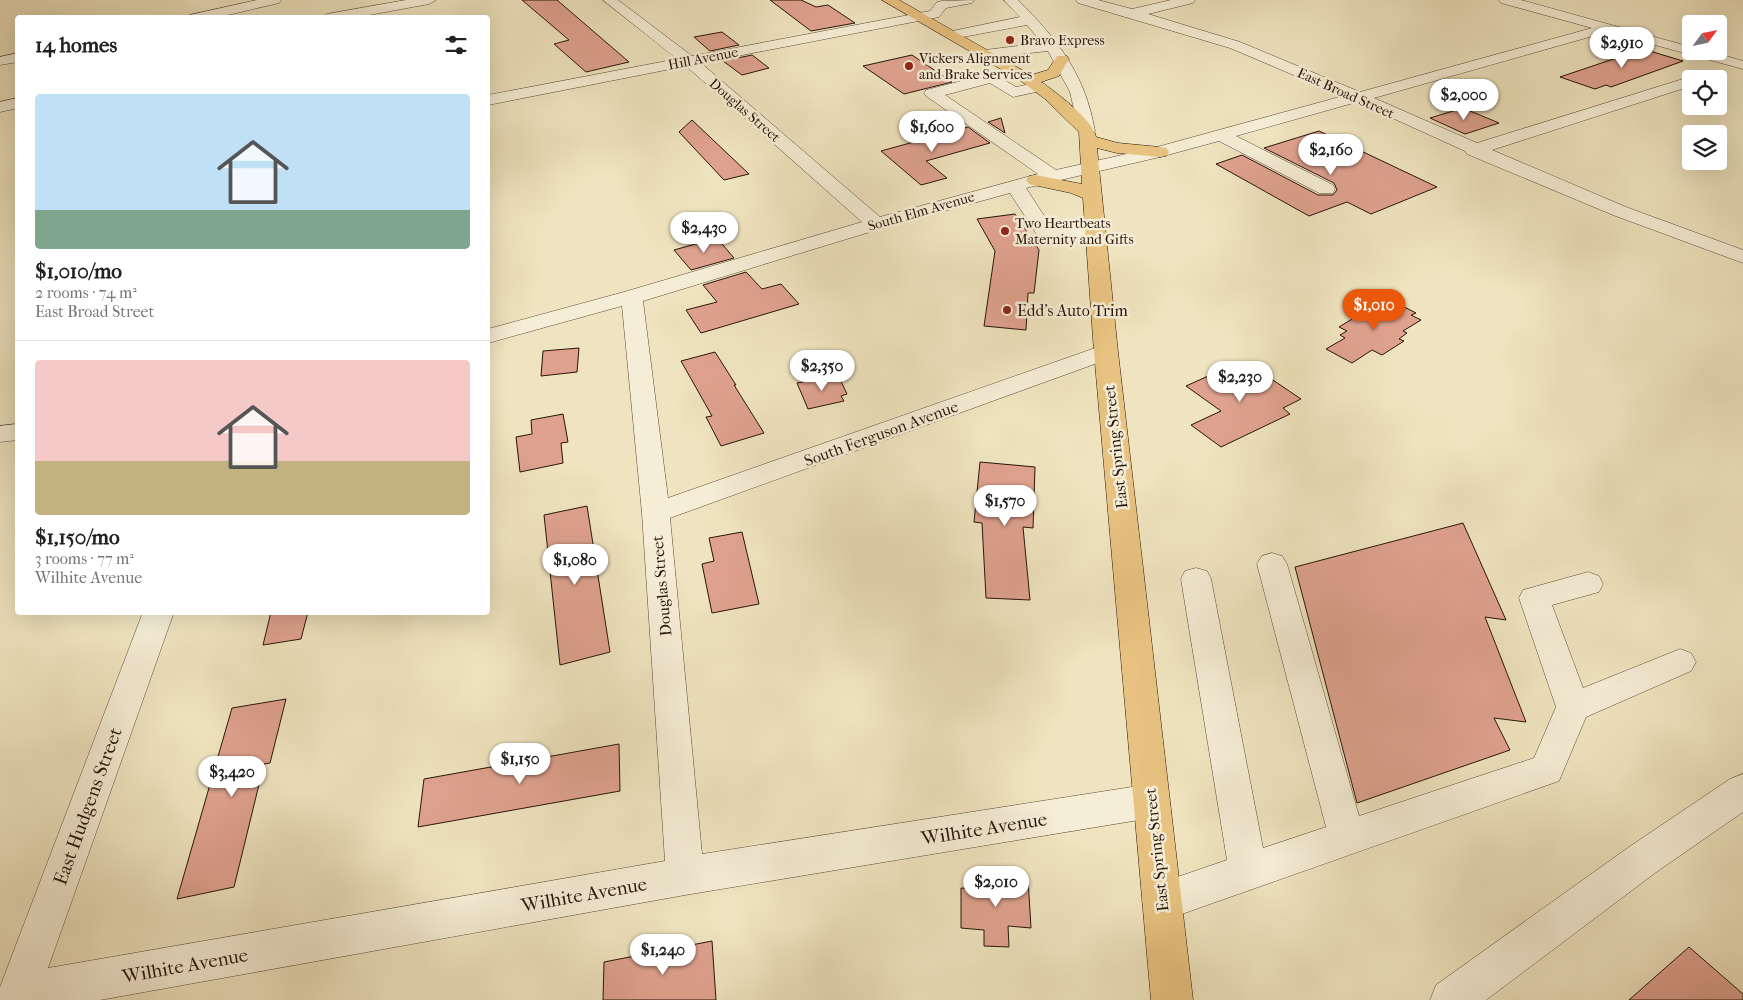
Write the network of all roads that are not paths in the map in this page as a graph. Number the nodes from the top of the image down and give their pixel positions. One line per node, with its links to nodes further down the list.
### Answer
1 (274, 0): 12 (street)
2 (429, 0): 10 (street)
3 (610, 0): 23 (street, Douglas Street)
4 (889, 0): 13 (main road)
5 (967, 0): 13 (street, Hill Avenue)
6 (1012, 0): 14 (street)
7 (1083, 0): 11 (street, East Broad Street)
8 (1188, 0): 11 (street)
9 (1506, 0): 15 (street)
10 (340, 10)
11 (1133, 14): 28 (street, East Broad Street)
12 (208, 15)
13 (919, 17): 16 (main road); 23 (street, Hill Avenue)
14 (1032, 21): 16 (street); 17 (street)
15 (1607, 28): 18 (street); 28 (street, South Elm Avenue)
16 (952, 35): 26 (main road)
17 (1052, 46): 20 (street); 26 (street)
18 (1682, 49)
19 (15, 58): 22 (street)
20 (1062, 59): 26 (main road); 32 (street)
21 (1724, 60): 24 (street)
22 (0, 61)
23 (689, 61): 29 (street, Hill Avenue); 42 (street, Douglas Street)
24 (1743, 65): 25 (street)
25 (1726, 70)
26 (1013, 74): 32 (main road); 38 (street)
27 (1682, 84): 34 (street)
28 (1358, 97): 33 (street, South Elm Avenue); 34 (street, East Broad Street)
29 (490, 100)
30 (15, 104): 31 (street)
31 (0, 107)
32 (1088, 135): 35 (main road); 37 (main road, East Spring Street)
33 (1228, 139): 35 (street, South Elm Avenue); 36 (street); 40 (street)
34 (1473, 150): 45 (street, East Broad Street)
35 (1160, 152): 36 (street, South Elm Avenue)
36 (1132, 158): 37 (street, South Elm Avenue)
37 (1091, 167): 38 (street, South Elm Avenue); 41 (main road, East Spring Street)
38 (1043, 177): 39 (street, South Elm Avenue); 41 (main road)
39 (1015, 185): 42 (street, South Elm Avenue); 43 (street)
40 (1326, 189)
41 (1094, 196): 43 (main road, East Spring Street)
42 (876, 224): 47 (street, South Elm Avenue)
43 (1097, 234): 49 (main road, East Spring Street)
44 (1743, 241): 45 (street)
45 (1723, 250): 46 (street, East Broad Street)
46 (1743, 257)
47 (632, 297): 48 (street, South Elm Avenue); 52 (street, Douglas Street)
48 (490, 335)
49 (1106, 352): 52 (street, South Ferguson Avenue); 60 (main road, East Spring Street)
50 (15, 432): 51 (street)
51 (0, 434)
52 (656, 514): 63 (street, Douglas Street)
53 (1272, 564): 61 (street)
54 (1196, 579): 62 (street)
55 (1588, 584): 58 (street)
56 (158, 615): 65 (street, East Hudgens Street)
57 (1680, 662): 58 (street)
58 (1573, 707): 61 (street)
59 (1743, 791): 67 (street)
60 (1151, 801): 63 (street, Wilhite Avenue); 64 (main road, East Spring Street)
61 (1347, 838): 62 (street)
62 (1248, 872): 64 (street)
63 (685, 876): 65 (street, Wilhite Avenue)
64 (1162, 901): 66 (main road, East Spring Street)
65 (17, 997)
66 (1172, 1000)
67 (1451, 1000)

